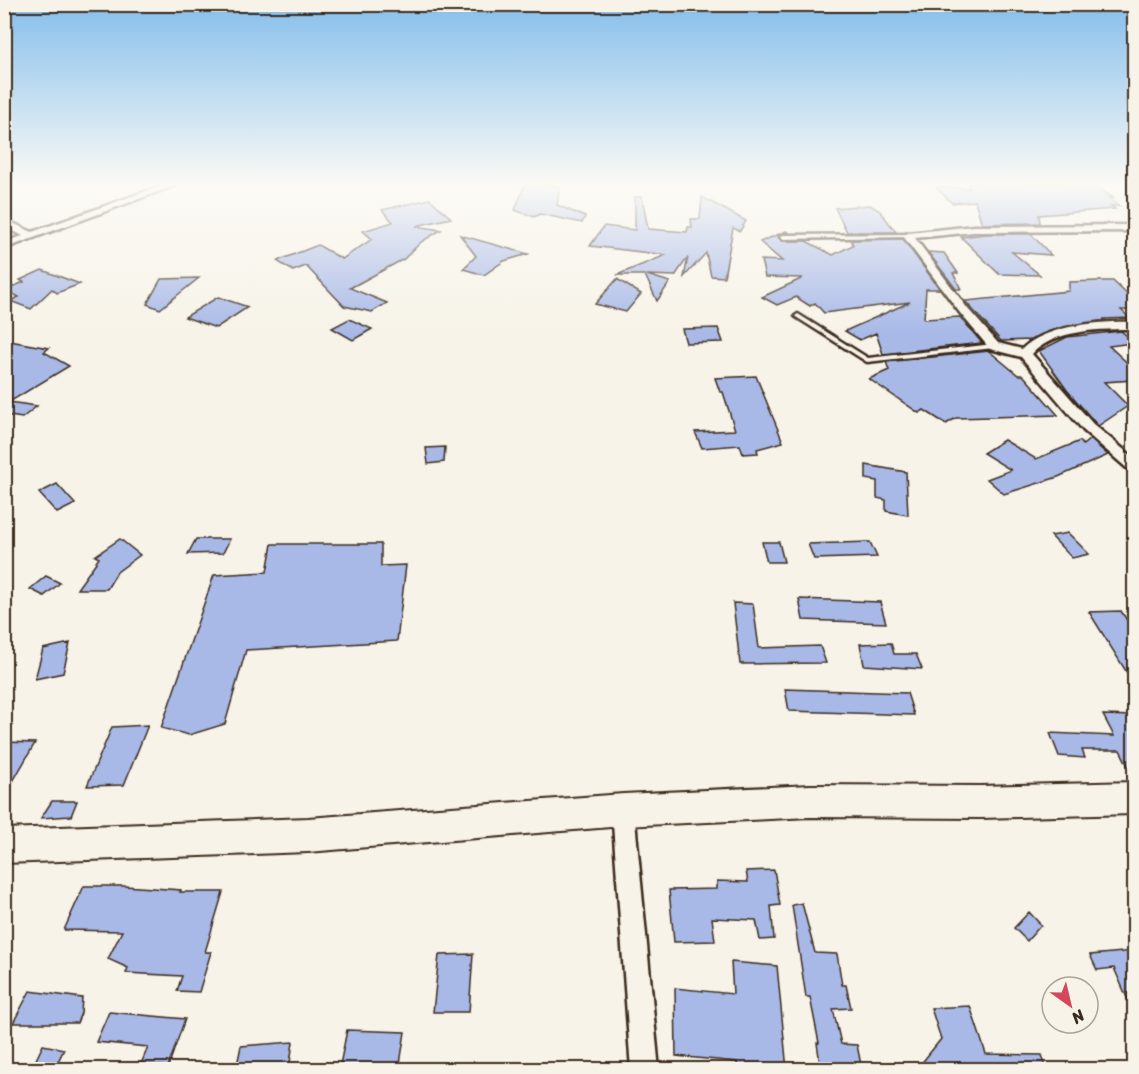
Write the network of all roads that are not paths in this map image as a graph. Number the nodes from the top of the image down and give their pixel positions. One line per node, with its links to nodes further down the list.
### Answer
1 (28, 234): 4 (street)
2 (37, 234): 4 (street)
3 (929, 234): 5 (street)
4 (32, 236): 7 (street)
5 (908, 236): 6 (lane); 10 (street)
6 (783, 237)
7 (4, 246)
8 (798, 316): 10 (lane)
9 (1134, 325): 11 (street)
10 (994, 346): 11 (street)
11 (1024, 354): 12 (street)
12 (1134, 466)
13 (1134, 798): 14 (main road)
14 (623, 810): 15 (main road); 16 (street)
15 (4, 846)
16 (645, 1070)

